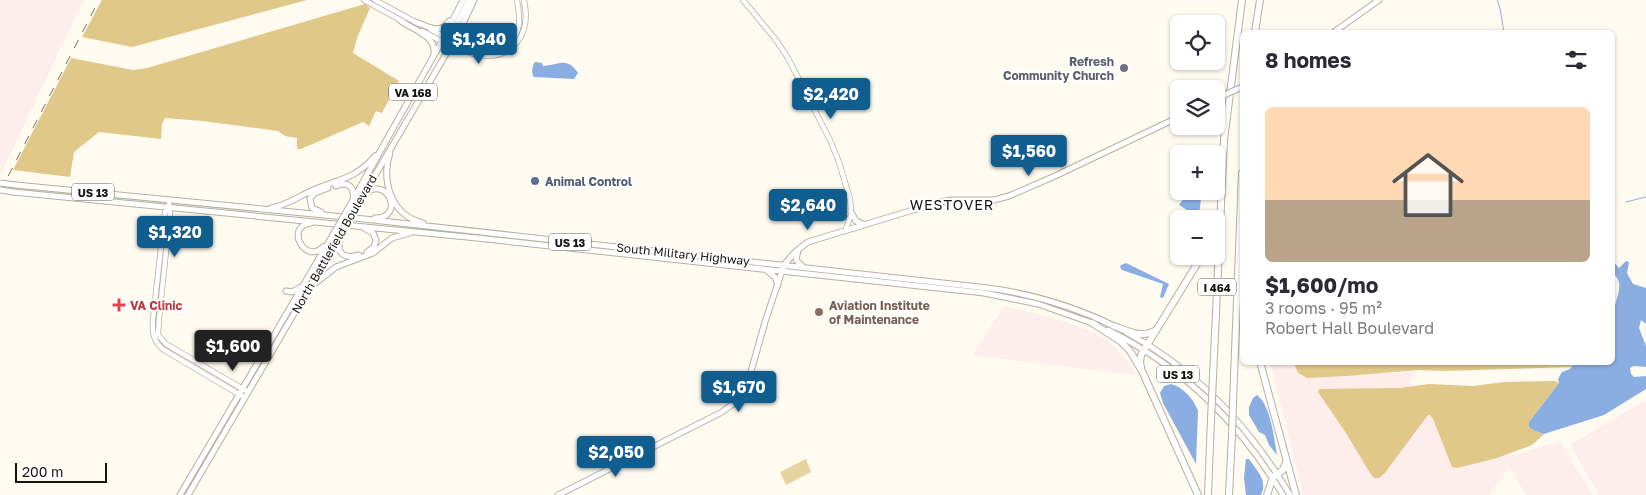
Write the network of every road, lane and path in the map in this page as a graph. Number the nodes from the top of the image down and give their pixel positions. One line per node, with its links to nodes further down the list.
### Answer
1 (364, 0): 12 (street)
2 (375, 0): 13 (street)
3 (463, 0): 13 (main road); 16 (main road, North Battlefield Boulevard / VA 168)
4 (469, 0): 16 (main road)
5 (474, 0): 16 (main road, North Battlefield Boulevard / VA 168)
6 (517, 0): 16 (street)
7 (524, 0): 16 (street)
8 (744, 0): 33 (street)
9 (1242, 0): 23 (highway, I 464)
10 (1260, 0): 14 (highway)
11 (1379, 0): 15 (main road)
12 (401, 21): 16 (street); 17 (main road)
13 (416, 22): 16 (street)
14 (1256, 30)
15 (1337, 30)
16 (448, 41): 17 (main road, North Battlefield Boulevard / VA 168); 21 (main road, North Battlefield Boulevard / VA 168)
17 (434, 56): 24 (main road, North Battlefield Boulevard / VA 168)
18 (1240, 88): 19 (main road, bridge)
19 (1225, 95)
20 (1170, 121): 38 (main road)
21 (405, 123): 22 (main road, North Battlefield Boulevard / VA 168); 24 (main road)
22 (394, 140): 28 (main road, North Battlefield Boulevard / VA 168); 40 (main road)
23 (1224, 145)
24 (383, 146): 30 (main road, North Battlefield Boulevard / VA 168); 32 (main road)
25 (0, 183): 27 (main road, South Military Highway / US 13, bridge)
26 (0, 190): 31 (main road, South Military Highway / US 13, bridge)
27 (169, 200): 31 (street); 32 (main road, South Military Highway / US 13)
28 (360, 200): 35 (main road); 44 (main road, North Battlefield Boulevard / VA 168, bridge)
29 (1220, 200): 72 (highway, I 464, bridge)
30 (349, 207): 34 (main road); 43 (main road, North Battlefield Boulevard / VA 168, bridge)
31 (168, 208): 37 (main road, South Military Highway / US 13); 58 (street); 59 (street)
32 (261, 209): 34 (main road, South Military Highway / US 13)
33 (851, 212): 38 (main road); 41 (street)
34 (338, 216): 35 (main road, South Military Highway / US 13)
35 (355, 218): 40 (main road, South Military Highway / US 13)
36 (1240, 218): 73 (highway, I 464, bridge)
37 (334, 223): 39 (main road, South Military Highway / US 13); 43 (main road)
38 (864, 224): 41 (main road)
39 (351, 225): 42 (main road, South Military Highway / US 13); 44 (main road)
40 (443, 228): 47 (main road, South Military Highway / US 13)
41 (846, 229): 45 (main road)
42 (415, 232): 49 (main road, South Military Highway / US 13); 53 (main road)
43 (334, 233): 51 (main road, North Battlefield Boulevard / VA 168)
44 (341, 233): 53 (main road, North Battlefield Boulevard / VA 168)
45 (798, 250): 47 (main road); 48 (main road)
46 (1196, 265): 57 (highway)
47 (784, 266): 48 (main road, South Military Highway / US 13); 50 (main road)
48 (804, 268): 56 (main road, South Military Highway / US 13)
49 (766, 270): 50 (main road, South Military Highway / US 13); 52 (main road)
50 (782, 272): 52 (main road); 55 (main road, South Military Highway / US 13)
51 (306, 281): 54 (main road, North Battlefield Boulevard / VA 168); 54 (main road)
52 (778, 285): 70 (main road)
53 (305, 294): 65 (main road, North Battlefield Boulevard / VA 168)
54 (292, 306): 63 (main road, North Battlefield Boulevard / VA 168)
55 (1092, 323): 60 (main road, South Military Highway / US 13); 62 (highway)
56 (1114, 326): 57 (highway); 60 (main road, South Military Highway / US 13)
57 (1158, 327): 60 (highway)
58 (155, 340): 59 (street); 64 (street)
59 (173, 348): 63 (street)
60 (1146, 348): 62 (highway); 67 (main road, South Military Highway / US 13)
61 (1261, 365): 66 (highway)
62 (1142, 371): 71 (highway)
63 (241, 388): 64 (main road, North Battlefield Boulevard / VA 168); 65 (street)
64 (238, 394): 65 (street); 68 (main road, North Battlefield Boulevard / VA 168)
65 (246, 395): 69 (main road, North Battlefield Boulevard / VA 168)
66 (1286, 462): 67 (highway); 77 (highway)
67 (1275, 476): 74 (highway); 75 (main road, South Military Highway / US 13); 76 (main road, South Military Highway / US 13)
68 (180, 495)
69 (188, 495)
70 (558, 495)
71 (1198, 495)
72 (1208, 495)
73 (1229, 495)
74 (1267, 495)
75 (1283, 495)
76 (1290, 495)
77 (1296, 495)

